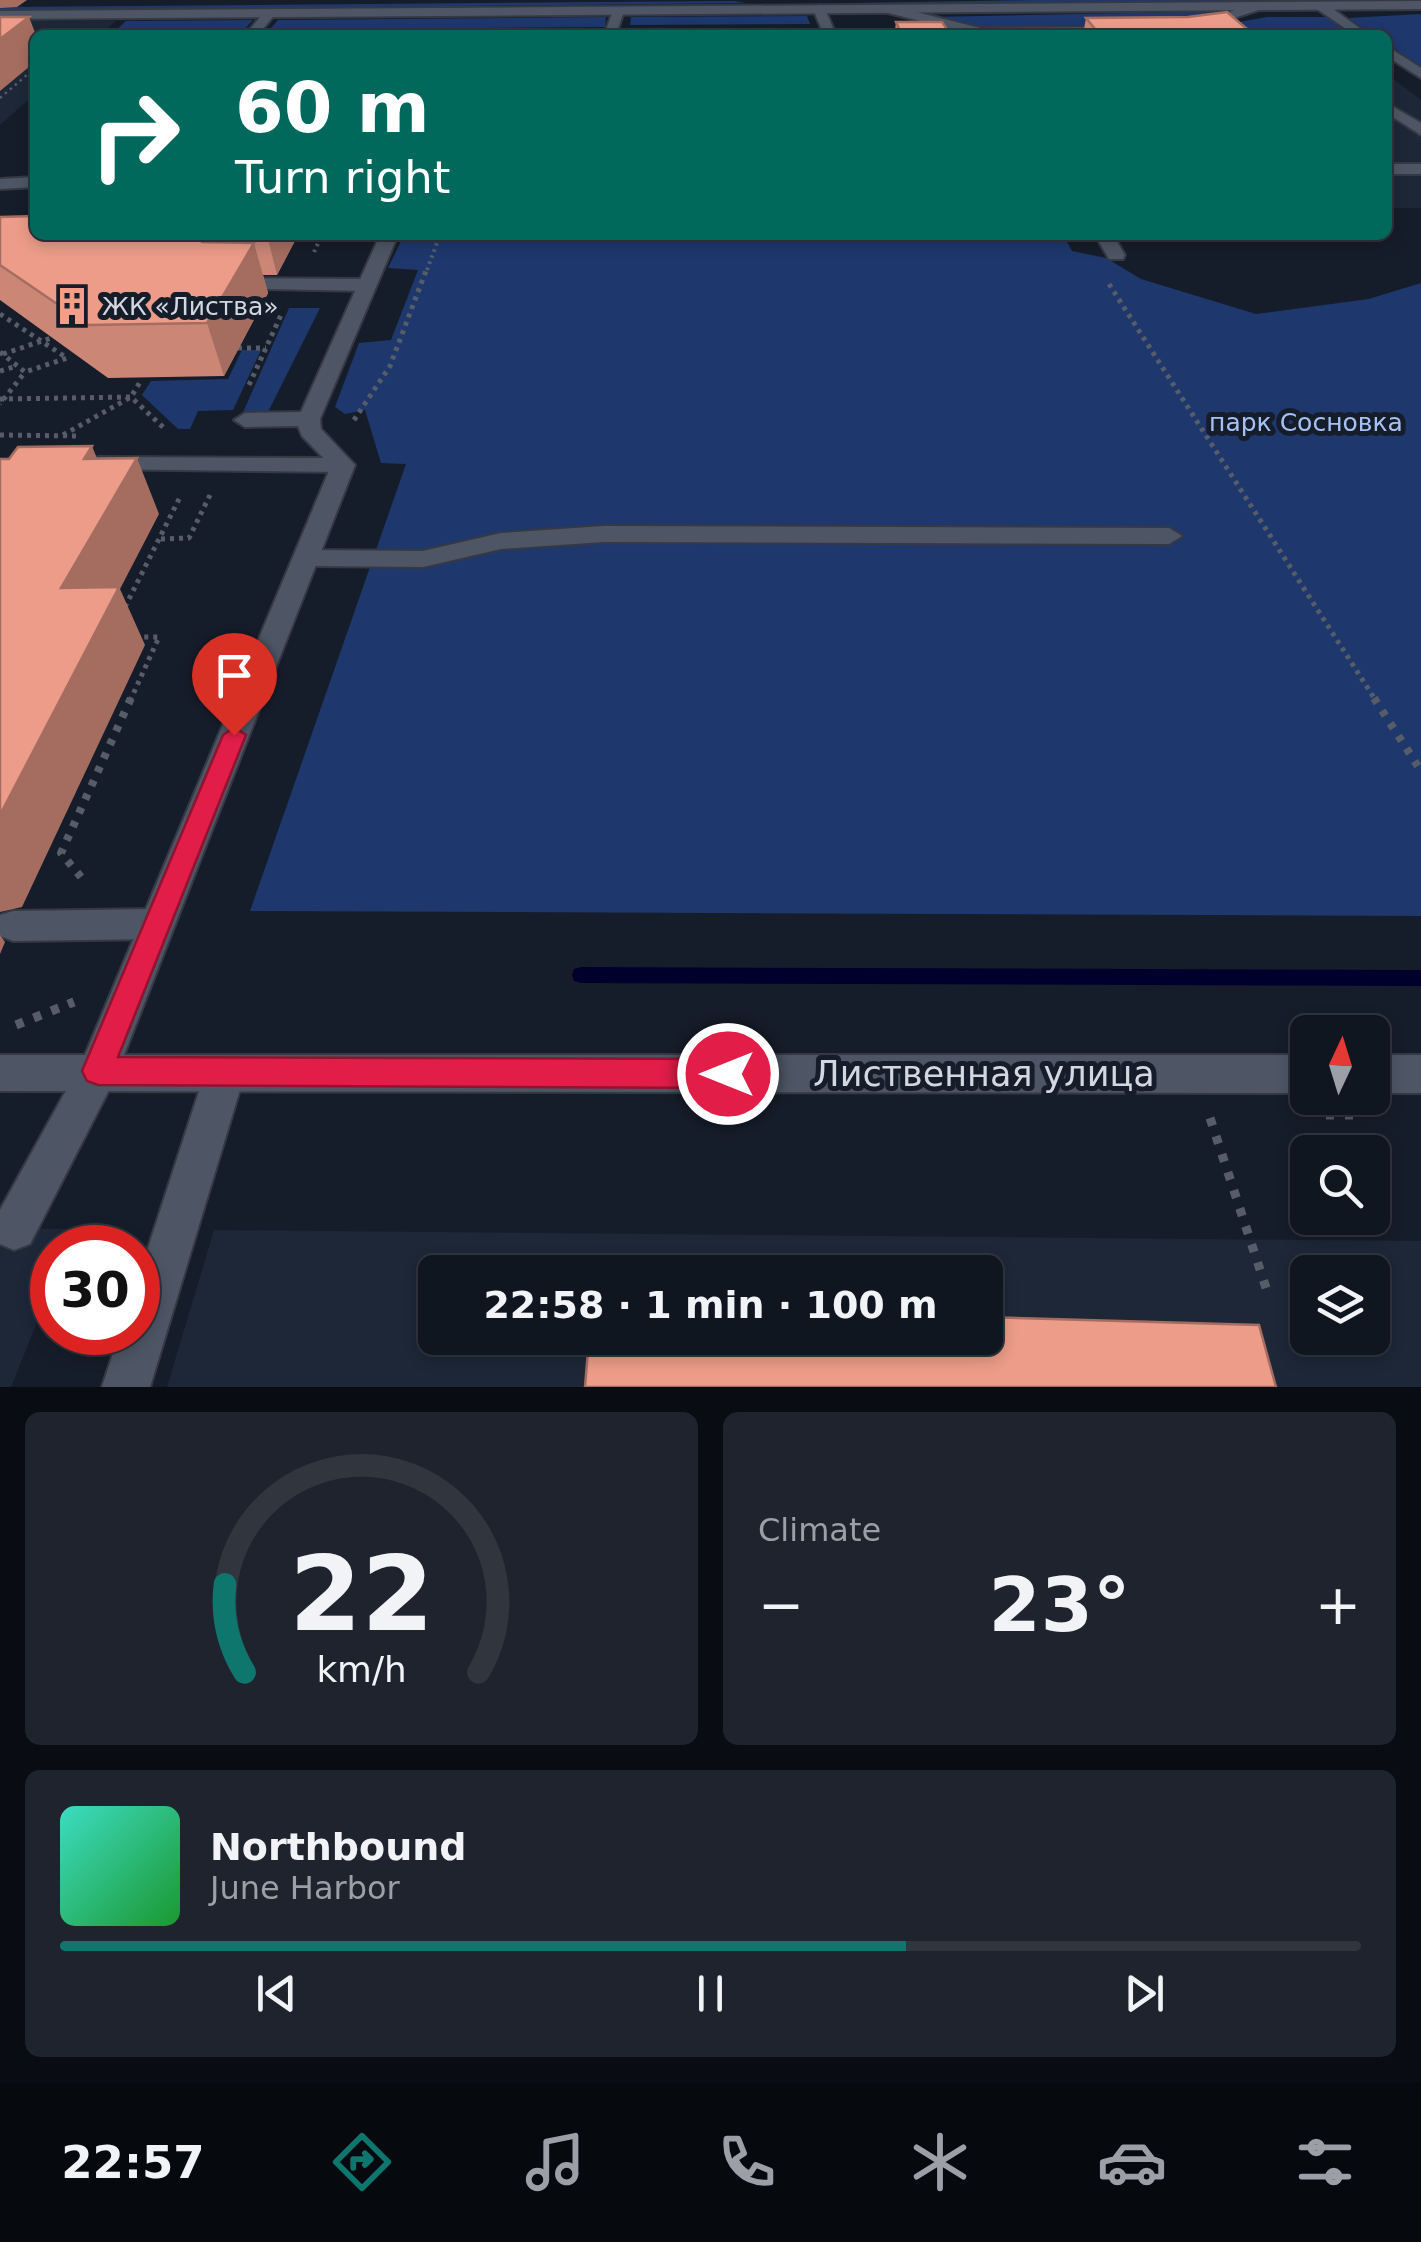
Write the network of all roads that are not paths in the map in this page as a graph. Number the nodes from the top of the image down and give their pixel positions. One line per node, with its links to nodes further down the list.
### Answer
1 (341, 0): 2 (main road)
2 (0, 2)
3 (783, 5): 7 (main road); 9 (main road)
4 (1421, 5): 6 (main road)
5 (1258, 6): 6 (main road); 8 (main road); 16 (main road)
6 (1320, 6): 17 (main road)
7 (819, 9): 8 (main road); 14 (main road)
8 (888, 9): 15 (main road)
9 (618, 11): 10 (main road); 13 (main road)
10 (270, 13): 11 (main road); 12 (main road)
11 (0, 15)
12 (255, 30)
13 (612, 30)
14 (828, 30)
15 (972, 30)
16 (1181, 30)
17 (1356, 30)
18 (1392, 55): 19 (main road)
19 (1421, 74)
20 (1392, 111): 21 (main road)
21 (1421, 130)
22 (1421, 169): 23 (main road)
23 (1392, 170)
24 (30, 182): 25 (main road)
25 (0, 184)
26 (387, 240): 30 (main road)
27 (1107, 240): 28 (main road)
28 (1116, 255)
29 (224, 284): 30 (main road)
30 (366, 284): 31 (main road)
31 (309, 419): 32 (main road); 34 (main road)
32 (239, 420)
33 (67, 464): 34 (main road)
34 (343, 465): 36 (main road)
35 (1170, 536): 36 (main road)
36 (307, 558): 37 (main road)
37 (157, 924): 38 (main road); 39 (main road)
38 (14, 926)
39 (98, 1071): 40 (main road, Лиственная улица); 41 (main road, Лиственная улица); 45 (main road)
40 (0, 1073)
41 (226, 1073): 42 (main road, Лиственная улица); 46 (main road)
42 (1290, 1074)
43 (1390, 1074): 44 (main road)
44 (1421, 1074)
45 (14, 1228)
46 (126, 1387)

